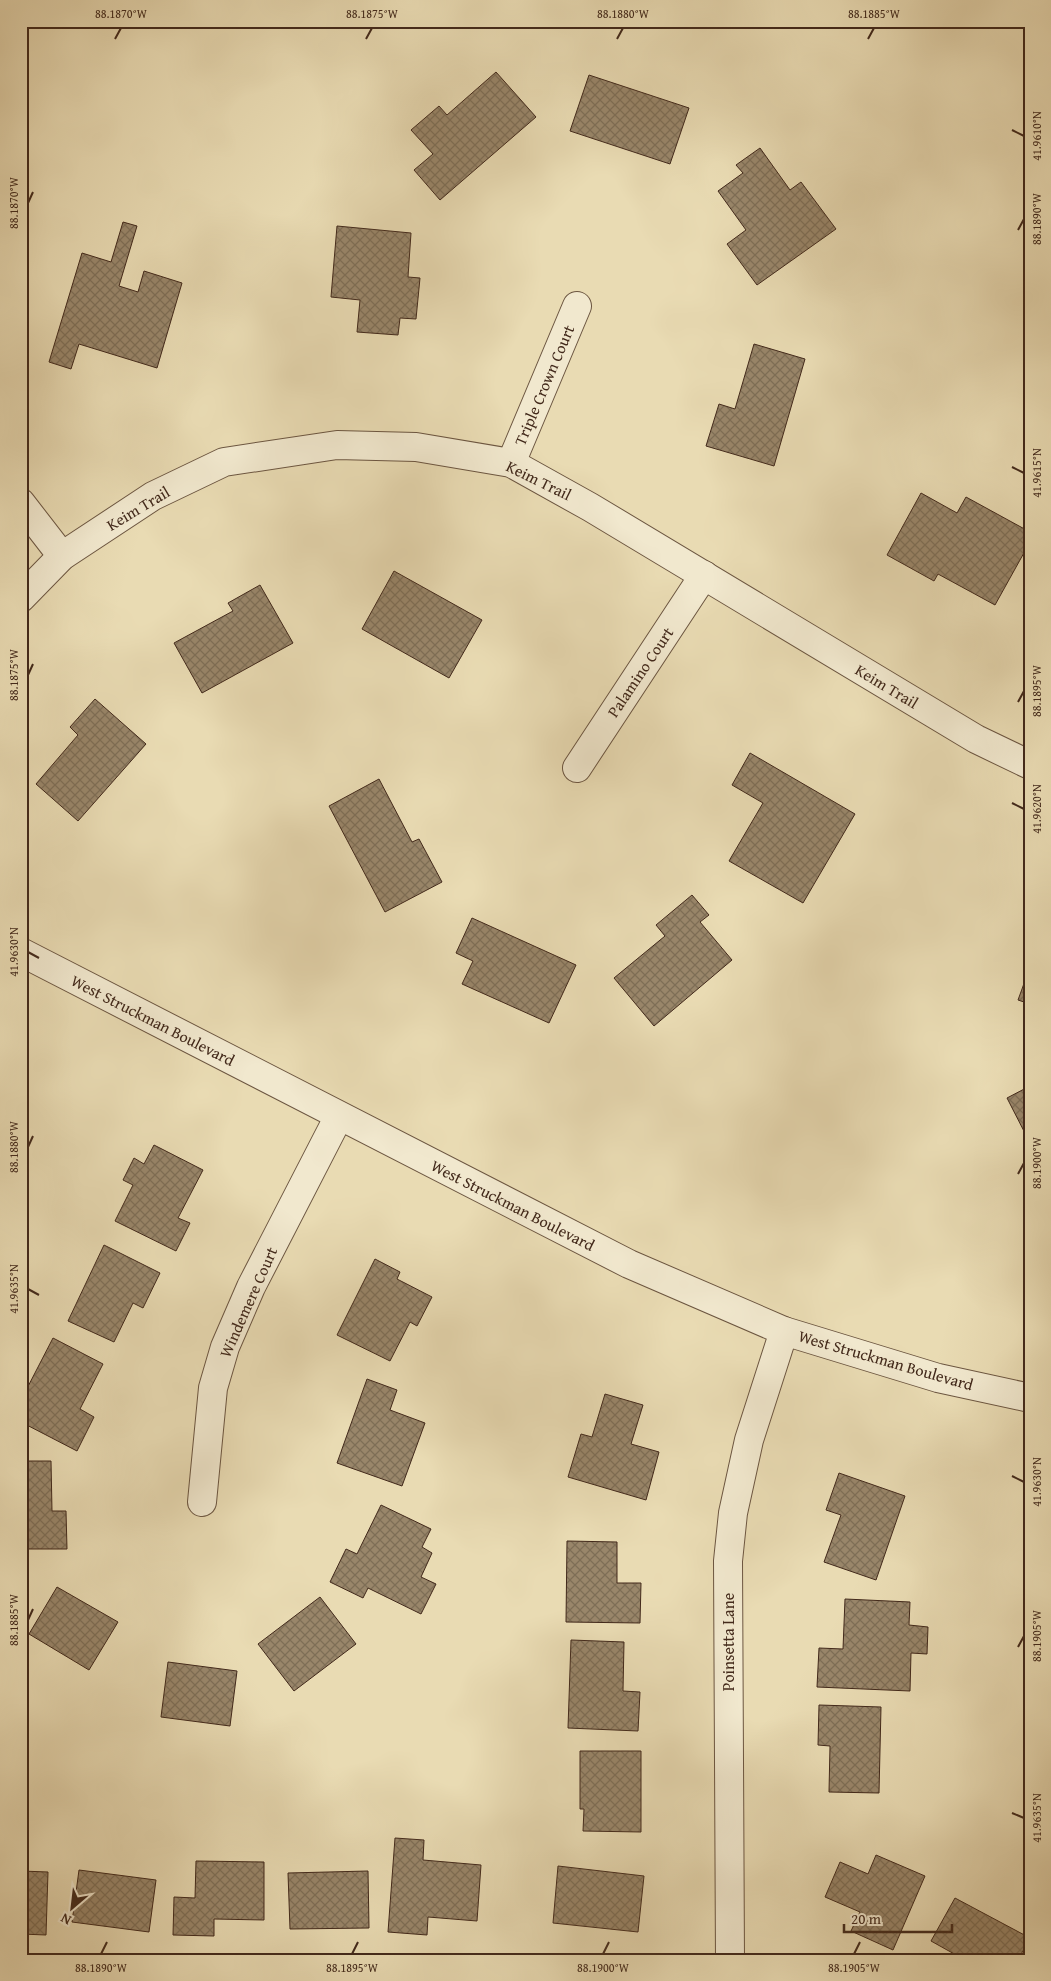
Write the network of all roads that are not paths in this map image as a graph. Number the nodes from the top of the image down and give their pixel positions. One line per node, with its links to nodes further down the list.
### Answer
1 (577, 306): 2 (street, Triple Crown Court)
2 (511, 463): 4 (street, Keim Trail); 5 (street, Keim Trail)
3 (21, 503): 4 (street)
4 (62, 556): 6 (street, Keim Trail)
5 (704, 575): 7 (street, Keim Trail); 8 (street, Palamino Court)
6 (21, 598)
7 (1030, 765)
8 (577, 768)
9 (21, 952): 10 (street, West Struckman Boulevard)
10 (339, 1116): 11 (street, West Struckman Boulevard); 13 (street, Windemere Court)
11 (784, 1331): 12 (street, West Struckman Boulevard); 14 (street, Poinsetta Lane)
12 (1030, 1398)
13 (202, 1502)
14 (730, 1960)

